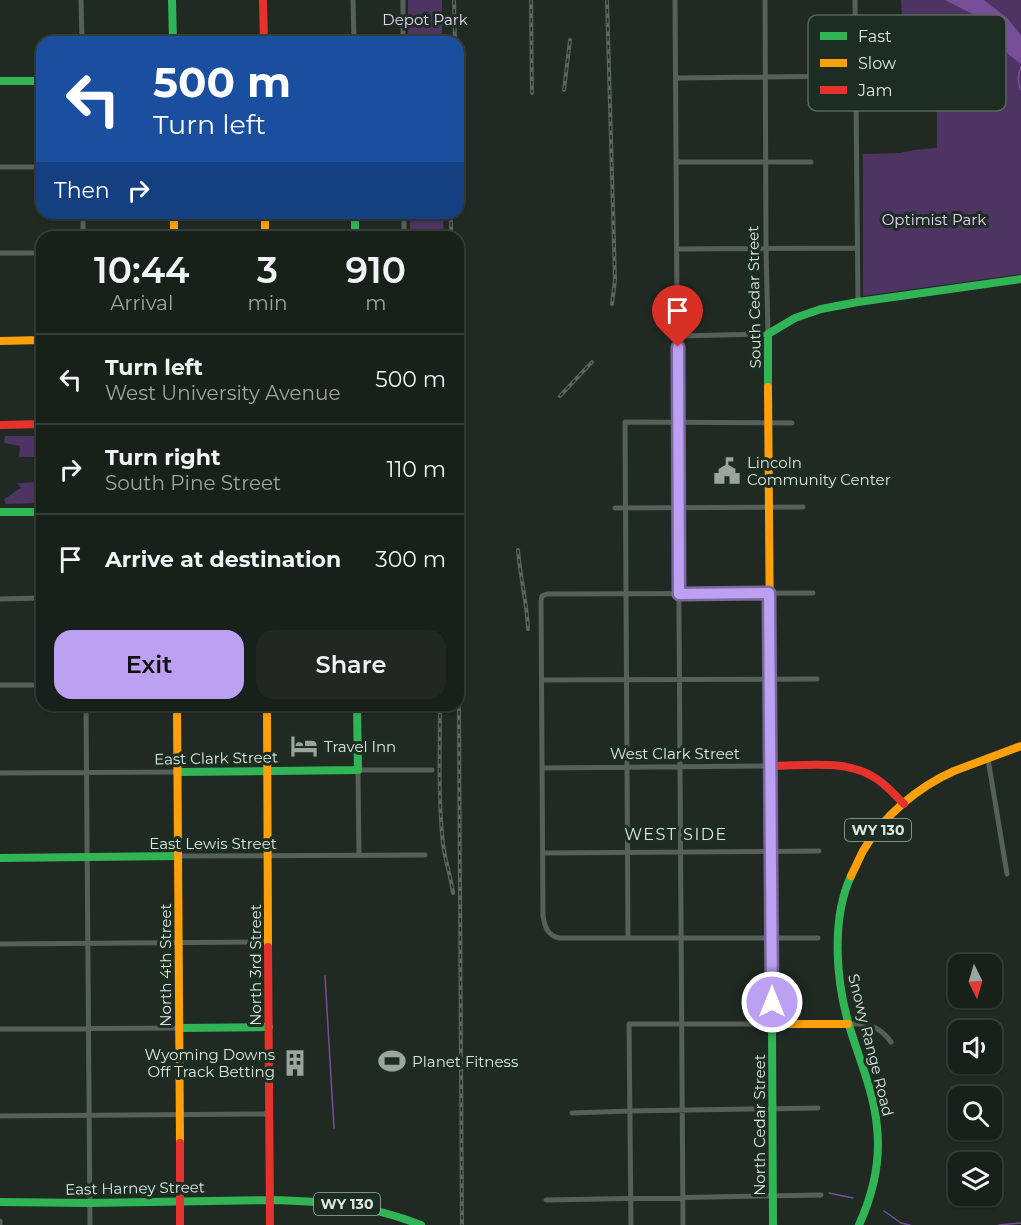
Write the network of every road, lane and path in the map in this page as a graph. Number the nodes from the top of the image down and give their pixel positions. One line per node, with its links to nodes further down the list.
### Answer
1 (81, 0): 10 (street)
2 (172, 0): 11 (street)
3 (263, 0): 12 (street)
4 (353, 0): 13 (street)
5 (403, 0): 14 (street)
6 (675, 0): 17 (street)
7 (765, 0): 15 (street, South Cedar Street)
8 (855, 0): 9 (street)
9 (855, 15)
10 (82, 36)
11 (173, 36)
12 (264, 36)
13 (354, 36)
14 (403, 36)
15 (765, 77): 16 (street); 17 (street); 22 (street, South Cedar Street)
16 (808, 77)
17 (676, 78): 21 (street)
18 (0, 81): 19 (street)
19 (36, 81)
20 (856, 111): 26 (street)
21 (676, 162): 22 (street); 27 (street)
22 (766, 162): 23 (street); 28 (street, South Cedar Street)
23 (811, 162)
24 (0, 167): 25 (street)
25 (36, 167)
26 (857, 248): 28 (street); 32 (street)
27 (677, 249): 28 (street); 34 (street)
28 (766, 249): 33 (street, South Cedar Street)
29 (0, 253): 30 (street)
30 (36, 253)
31 (1021, 279): 32 (street)
32 (858, 302): 33 (street)
33 (768, 334): 34 (street); 38 (street, South Cedar Street)
34 (678, 336): 37 (street)
35 (0, 340): 36 (street)
36 (36, 340)
37 (678, 422): 38 (street); 45 (street); 46 (street)
38 (768, 422): 39 (street); 42 (street, South Cedar Street)
39 (792, 423)
40 (36, 424): 41 (street)
41 (0, 425)
42 (769, 507): 43 (street); 46 (street); 49 (street, South Cedar Street)
43 (803, 507)
44 (615, 508): 45 (street)
45 (626, 508): 46 (street); 50 (street)
46 (679, 508): 51 (street)
47 (0, 512): 48 (street)
48 (36, 512)
49 (769, 593): 51 (street); 52 (street); 59 (street, North Cedar Street)
50 (626, 594): 51 (street); 56 (street); 57 (street)
51 (679, 594): 58 (street)
52 (813, 594)
53 (36, 598): 54 (street)
54 (0, 599)
55 (817, 679): 59 (street)
56 (542, 680): 57 (street); 71 (street)
57 (627, 680): 58 (street); 69 (street)
58 (679, 680): 59 (street); 70 (street)
59 (770, 680): 68 (street, North Cedar Street)
60 (0, 685): 61 (street)
61 (36, 685)
62 (86, 711): 75 (street)
63 (177, 711): 76 (street, North 4th Street)
64 (267, 711): 74 (street, North 3rd Street)
65 (357, 711): 72 (street)
66 (1021, 746): 67 (street, Snowy Range Road / WY 130)
67 (988, 759): 78 (street, Snowy Range Road / WY 130); 90 (street)
68 (770, 766): 70 (street, West Clark Street); 78 (street, West Clark Street); 79 (street, North Cedar Street)
69 (628, 767): 70 (street, West Clark Street); 71 (street, West Clark Street); 81 (street)
70 (680, 767): 82 (street)
71 (542, 768): 83 (street)
72 (358, 770): 73 (street, East Clark Street); 74 (street, East Clark Street); 84 (street)
73 (432, 770)
74 (268, 771): 76 (street, East Clark Street); 87 (street, North 3rd Street)
75 (87, 772): 76 (street, East Clark Street); 77 (street, East Clark Street); 88 (street)
76 (177, 772): 86 (street, North 4th Street)
77 (0, 773)
78 (904, 804): 101 (street, Snowy Range Road / WY 130)
79 (771, 851): 80 (street); 82 (street); 93 (street, North Cedar Street)
80 (819, 851)
81 (628, 852): 82 (street); 83 (street); 91 (street)
82 (681, 852): 92 (street)
83 (543, 853): 91 (street)
84 (359, 855): 85 (street, East Lewis Street); 87 (street, East Lewis Street)
85 (425, 855)
86 (178, 856): 87 (street, East Lewis Street); 88 (street, East Lewis Street); 97 (street, North 4th Street)
87 (268, 856): 95 (street, North 3rd Street)
88 (87, 857): 89 (street, East Lewis Street); 96 (street)
89 (0, 858)
90 (1007, 874)
91 (628, 938): 92 (street)
92 (681, 938): 93 (street); 99 (street)
93 (771, 938): 94 (street); 100 (street, North Cedar Street)
94 (818, 938)
95 (269, 942): 97 (street); 102 (street, North 3rd Street)
96 (88, 943): 97 (street); 98 (street); 105 (street)
97 (178, 943): 103 (street, North 4th Street)
98 (0, 944)
99 (682, 1024): 100 (street); 109 (street); 110 (street)
100 (772, 1024): 101 (street); 108 (street, North Cedar Street)
101 (848, 1024): 106 (street); 132 (street, Snowy Range Road / WY 130)
102 (269, 1027): 103 (street); 112 (street, North 3rd Street)
103 (179, 1028): 105 (street); 113 (street, North 4th Street)
104 (0, 1029): 105 (street)
105 (88, 1029): 115 (street)
106 (891, 1042)
107 (818, 1108): 108 (street)
108 (773, 1109): 109 (street); 117 (street, North Cedar Street)
109 (683, 1110): 110 (street); 118 (street)
110 (629, 1111): 111 (street); 119 (street)
111 (572, 1113)
112 (270, 1114): 113 (street); 120 (street, North 3rd Street)
113 (179, 1115): 115 (street); 122 (street, North 4th Street)
114 (0, 1116): 115 (street)
115 (89, 1116): 124 (street)
116 (821, 1195): 117 (street)
117 (773, 1196): 118 (street); 131 (street, North Cedar Street)
118 (684, 1197): 119 (street); 130 (street)
119 (631, 1198): 121 (street); 129 (street)
120 (270, 1200): 122 (street, East Harney Street); 127 (street, North 3rd Street); 128 (street, WY 130)
121 (546, 1200)
122 (179, 1201): 124 (street, East Harney Street); 126 (street, North 4th Street)
123 (0, 1202): 124 (street, East Harney Street)
124 (89, 1203): 125 (street)
125 (90, 1225)
126 (180, 1225)
127 (270, 1225)
128 (420, 1225)
129 (631, 1225)
130 (683, 1225)
131 (773, 1225)
132 (859, 1225)

